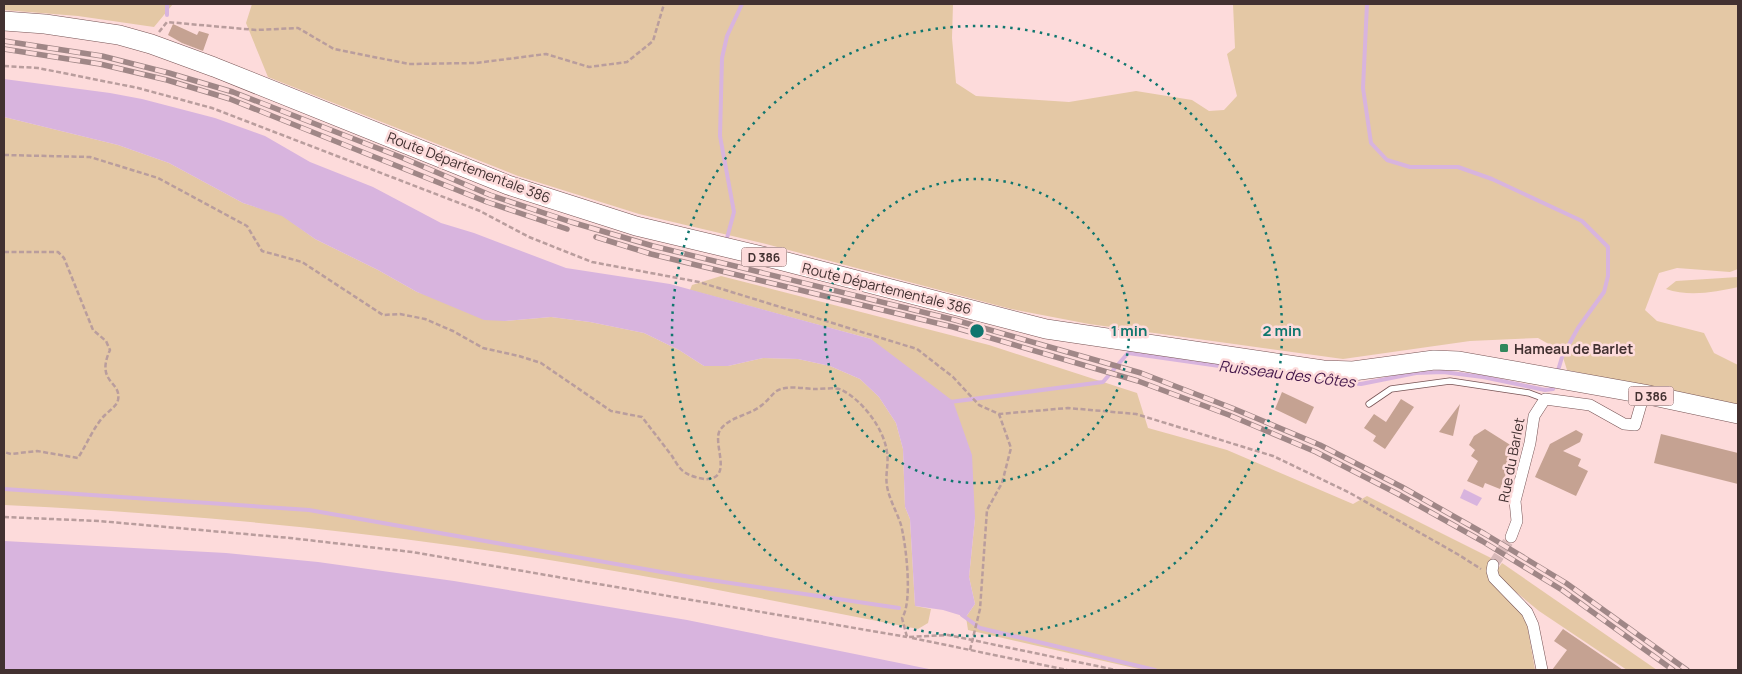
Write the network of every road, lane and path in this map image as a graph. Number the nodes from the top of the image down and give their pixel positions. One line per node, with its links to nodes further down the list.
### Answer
1 (664, 4): 3 (path)
2 (4, 21): 3 (main road, Route Départementale 386 / D 386)
3 (151, 44): 7 (main road, Route Départementale 386 / D 386)
4 (4, 66): 10 (path)
5 (4, 155): 17 (path)
6 (4, 252): 12 (path)
7 (1644, 394): 8 (street); 11 (main road, Route Départementale 386 / D 386)
8 (1544, 399): 9 (lane); 14 (street, Rue du Barlet)
9 (1369, 404)
10 (999, 414): 16 (path); 18 (path)
11 (1738, 414)
12 (4, 452)
13 (4, 517): 17 (path)
14 (1511, 537)
15 (1493, 565): 16 (street)
16 (1494, 578): 22 (street)
17 (907, 637): 18 (path); 19 (path)
18 (972, 640): 19 (path); 21 (path)
19 (970, 650): 20 (path)
20 (1067, 670)
21 (1116, 670)
22 (1542, 670)

